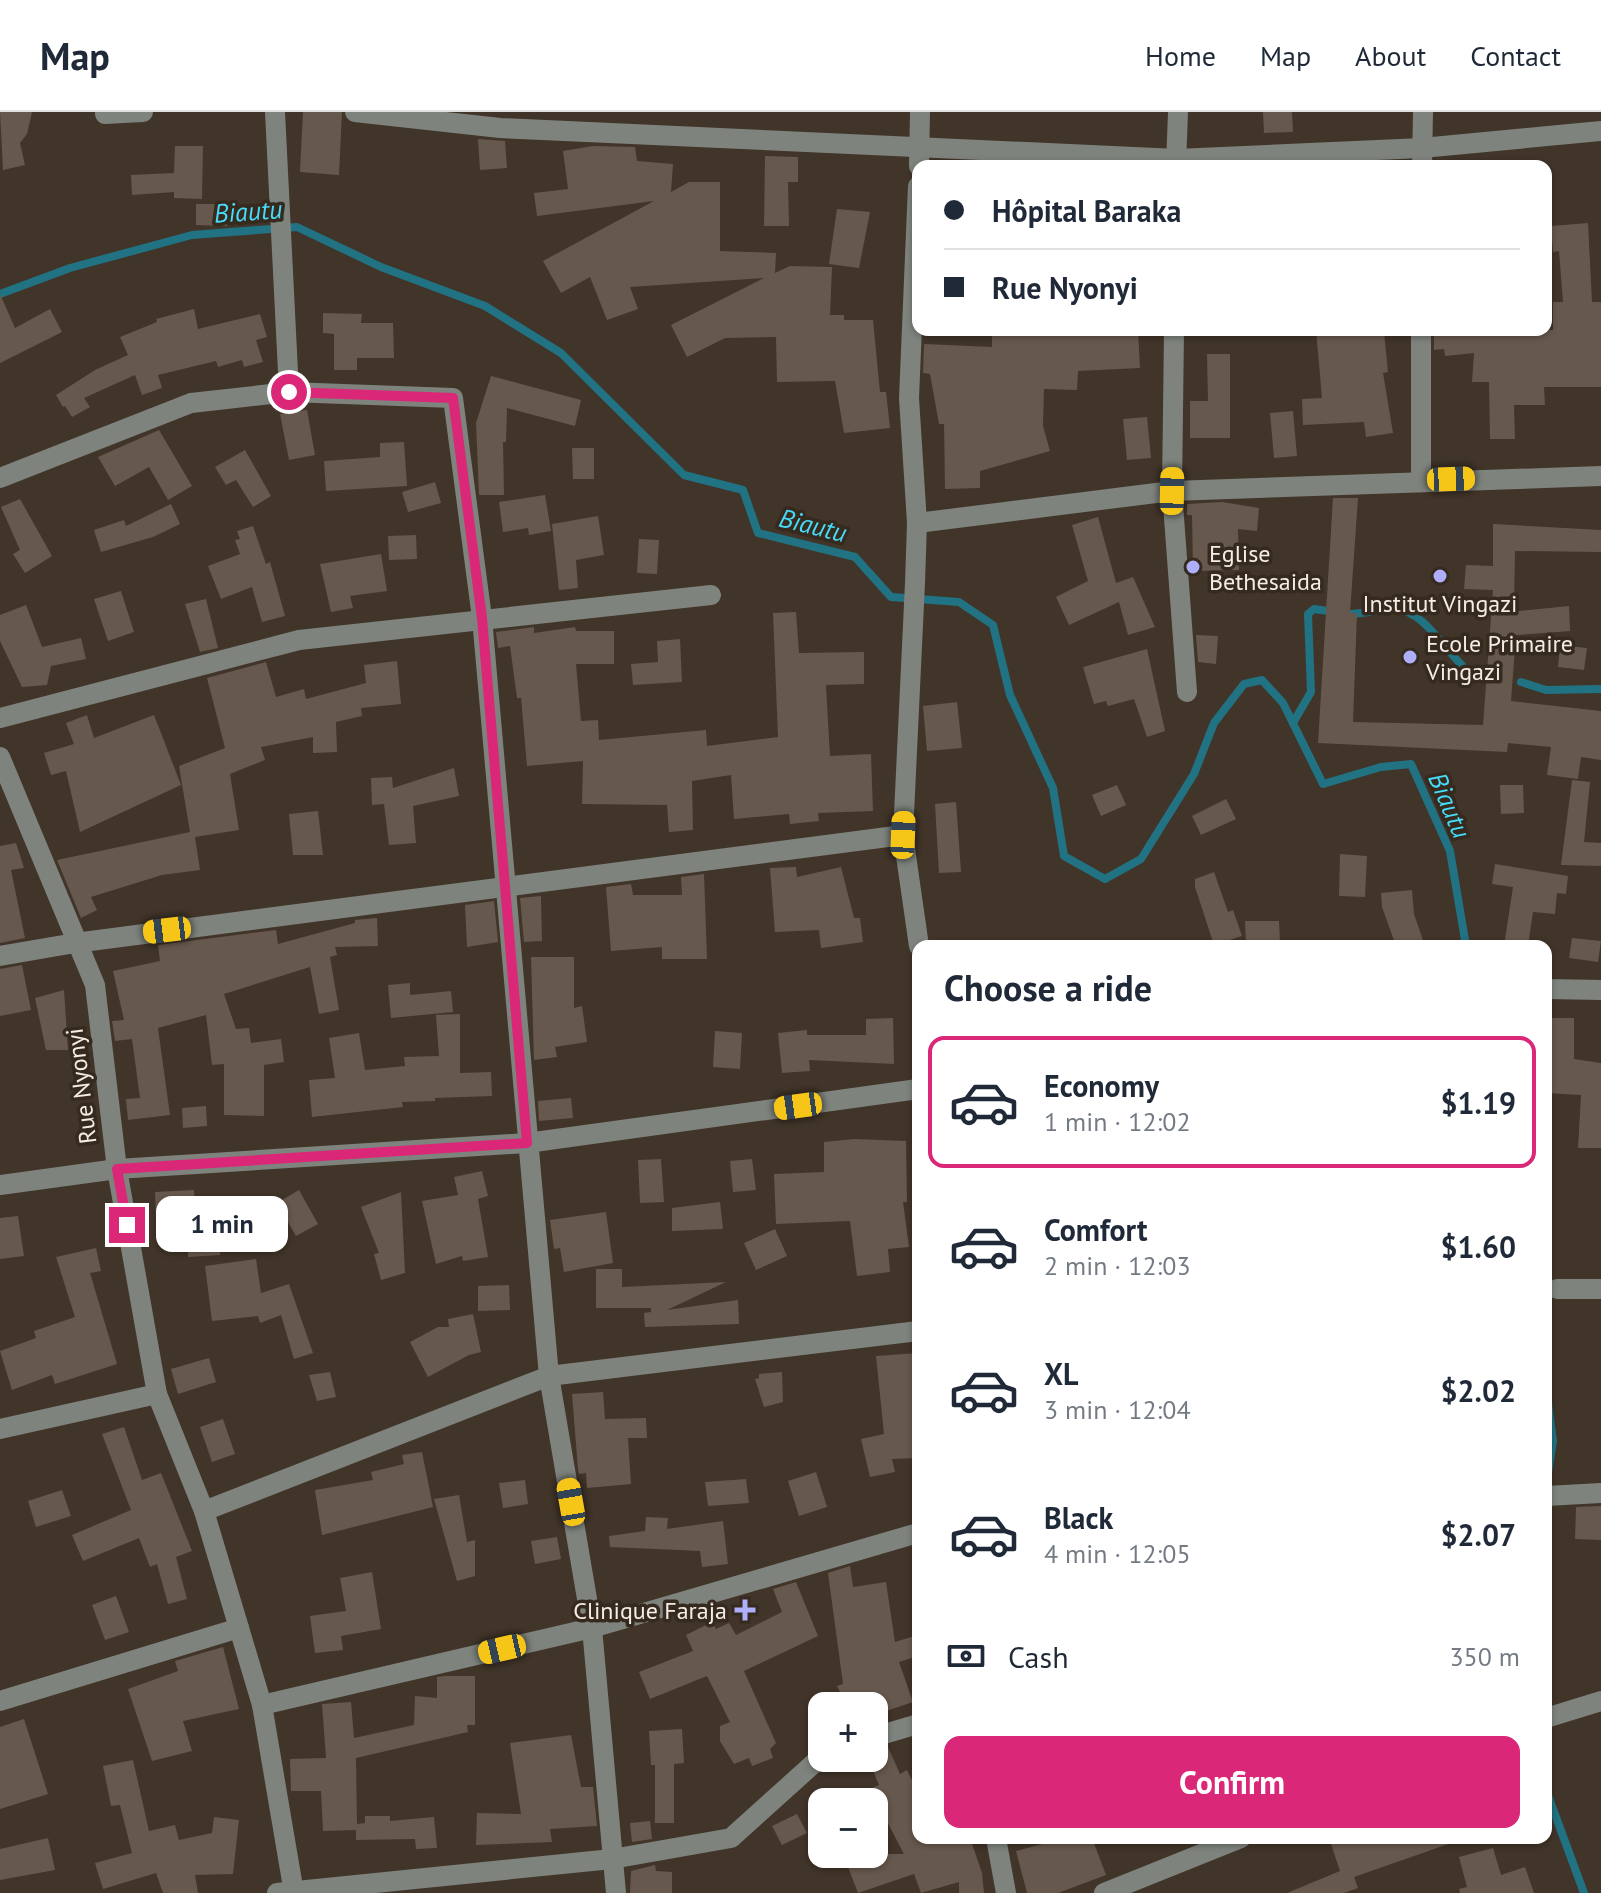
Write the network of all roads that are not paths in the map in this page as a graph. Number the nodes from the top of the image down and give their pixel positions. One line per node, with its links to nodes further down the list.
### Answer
1 (143, 112): 7 (street)
2 (275, 112): 17 (street)
3 (355, 112): 9 (street)
4 (920, 112): 9 (street)
5 (1178, 112): 12 (street)
6 (1423, 112): 10 (street)
7 (105, 114)
8 (1601, 131): 10 (street)
9 (919, 157): 11 (street)
10 (1422, 157): 13 (street)
11 (1073, 160)
12 (1176, 160)
13 (1274, 160)
14 (912, 327): 22 (street)
15 (1174, 336): 21 (street)
16 (1421, 336): 20 (street)
17 (289, 392): 19 (street); 24 (street)
18 (1601, 476): 20 (street)
19 (0, 478)
20 (1421, 480): 21 (street)
21 (1172, 491): 22 (street); 25 (street)
22 (917, 523): 28 (street)
23 (711, 595): 24 (street)
24 (482, 618): 26 (street); 29 (street)
25 (1187, 692)
26 (0, 718)
27 (0, 757): 31 (street, Rue Nyonyi)
28 (903, 835): 29 (street); 30 (street)
29 (507, 886): 31 (street); 36 (street)
30 (918, 940)
31 (75, 943): 32 (street); 37 (street, Rue Nyonyi)
32 (0, 956)
33 (1552, 989): 34 (street)
34 (1601, 990)
35 (912, 1090): 36 (street)
36 (527, 1143): 37 (street); 42 (street)
37 (117, 1169): 38 (street); 43 (street, Rue Nyonyi)
38 (0, 1185)
39 (1557, 1289): 40 (street)
40 (1601, 1289)
41 (912, 1332): 42 (street)
42 (549, 1376): 47 (street); 50 (street)
43 (157, 1394): 44 (street); 47 (street, Rue Nyonyi)
44 (0, 1429)
45 (1601, 1493): 46 (street)
46 (1553, 1494)
47 (204, 1511): 49 (street, Rue Nyonyi)
48 (912, 1535): 50 (street)
49 (239, 1628): 51 (street); 53 (street, Rue Nyonyi)
50 (592, 1628): 53 (street); 60 (street)
51 (0, 1701)
52 (1601, 1701): 54 (street)
53 (262, 1705): 61 (street, Rue Nyonyi)
54 (1554, 1716)
55 (912, 1726): 56 (street)
56 (888, 1733)
57 (808, 1769): 60 (street)
58 (997, 1844): 63 (street)
59 (1226, 1844): 64 (street)
60 (612, 1859): 61 (street); 62 (street)
61 (288, 1892)
62 (616, 1893)
63 (1006, 1893)
64 (1104, 1893)

